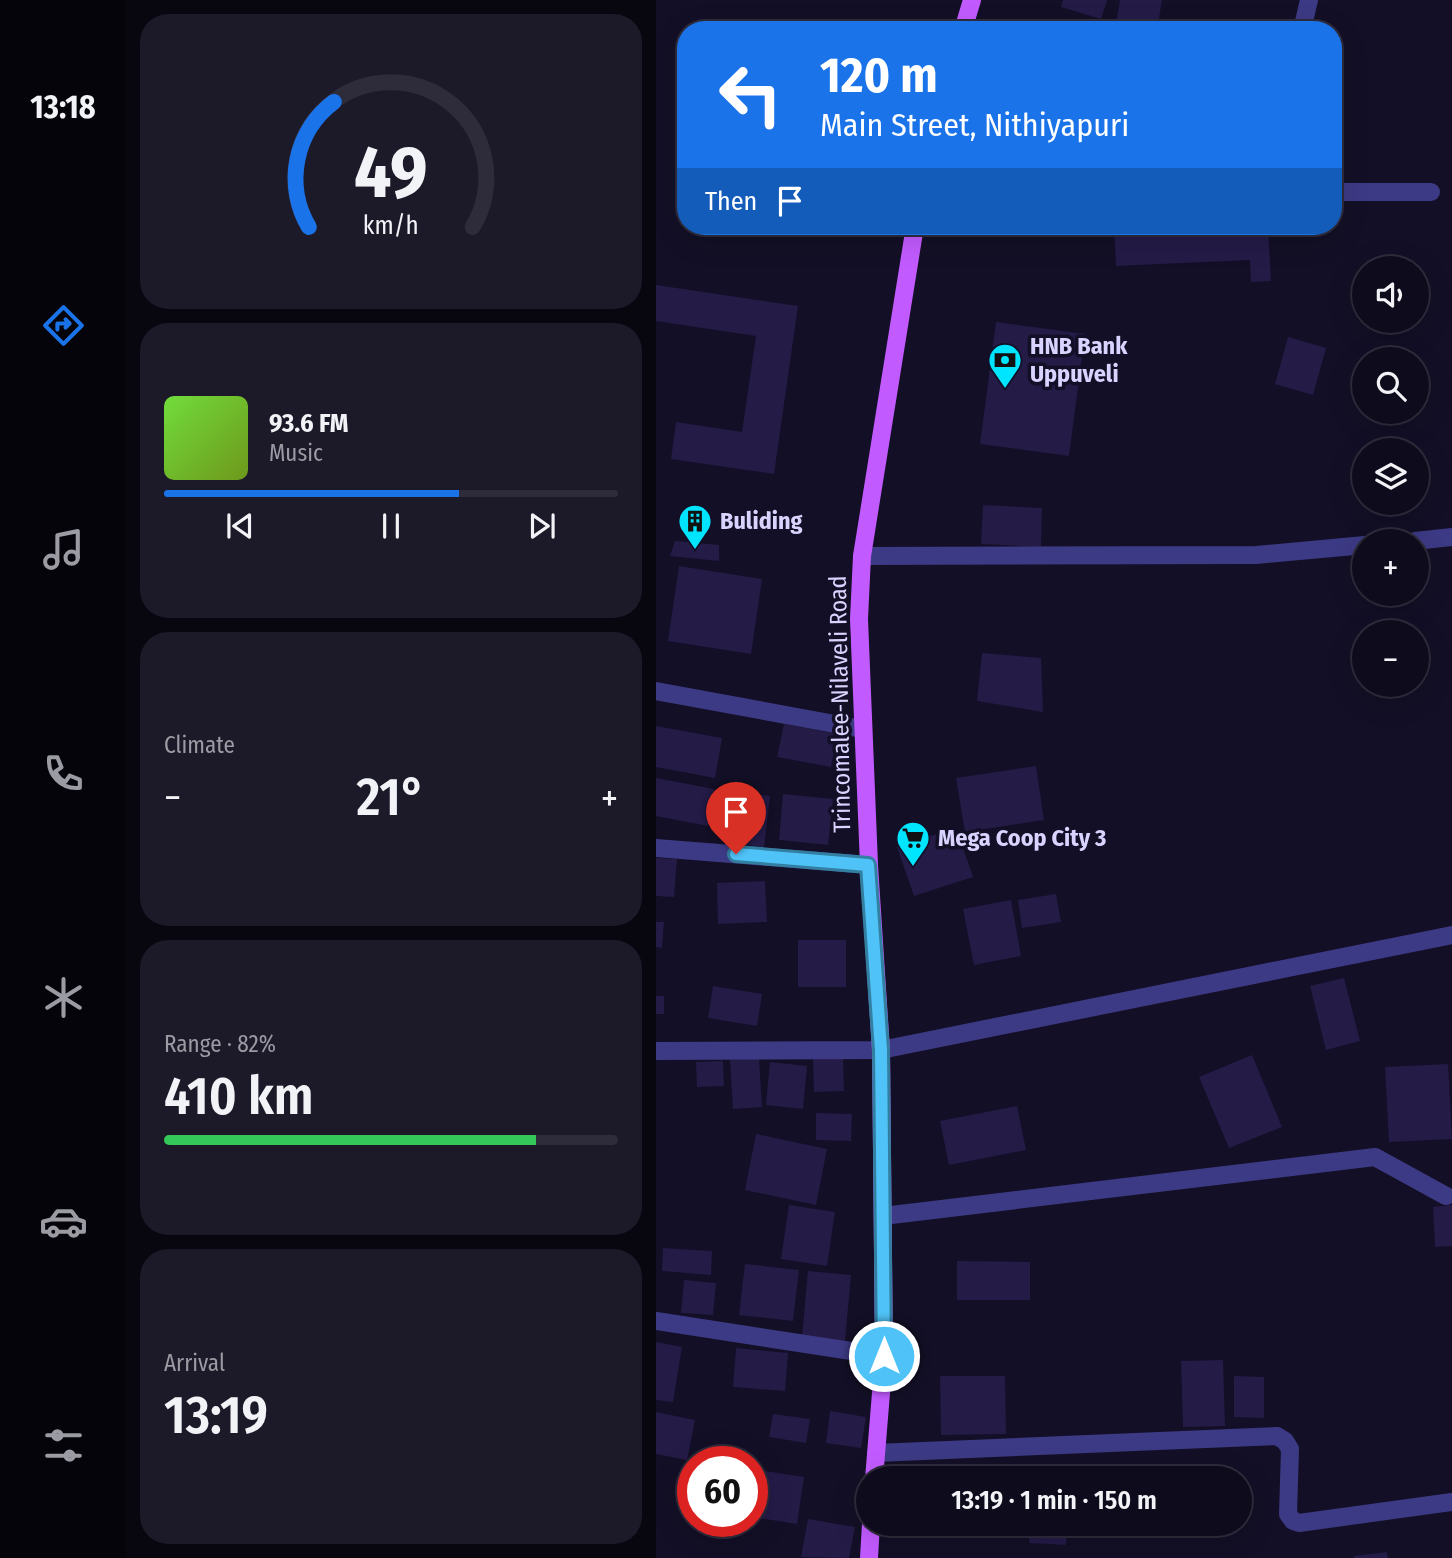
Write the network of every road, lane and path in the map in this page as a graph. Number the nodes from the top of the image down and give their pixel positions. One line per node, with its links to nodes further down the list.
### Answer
1 (972, 0): 3 (main road)
2 (1309, 0): 4 (street)
3 (966, 21)
4 (1304, 21)
5 (1342, 191): 6 (street)
6 (1431, 192)
7 (914, 235): 11 (main road, Trincomalee-Nilaveli Road)
8 (1452, 537): 9 (street)
9 (1429, 539)
10 (1352, 546): 11 (street)
11 (862, 556): 13 (main road, Trincomalee-Nilaveli Road)
12 (656, 691): 13 (street)
13 (862, 729): 15 (main road, Trincomalee-Nilaveli Road)
14 (656, 848): 15 (street)
15 (868, 865): 17 (main road, Trincomalee-Nilaveli Road)
16 (1452, 935): 17 (street)
17 (881, 1050): 18 (street); 20 (main road, Trincomalee-Nilaveli Road)
18 (656, 1051)
19 (1446, 1196): 20 (street)
20 (883, 1216): 22 (main road, Trincomalee-Nilaveli Road)
21 (656, 1321): 22 (street)
22 (884, 1356): 23 (main road, Trincomalee-Nilaveli Road)
23 (876, 1452): 24 (main road, Trincomalee-Nilaveli Road); 25 (street)
24 (875, 1466)
25 (1452, 1502)
26 (870, 1536): 27 (main road)
27 (869, 1558)

